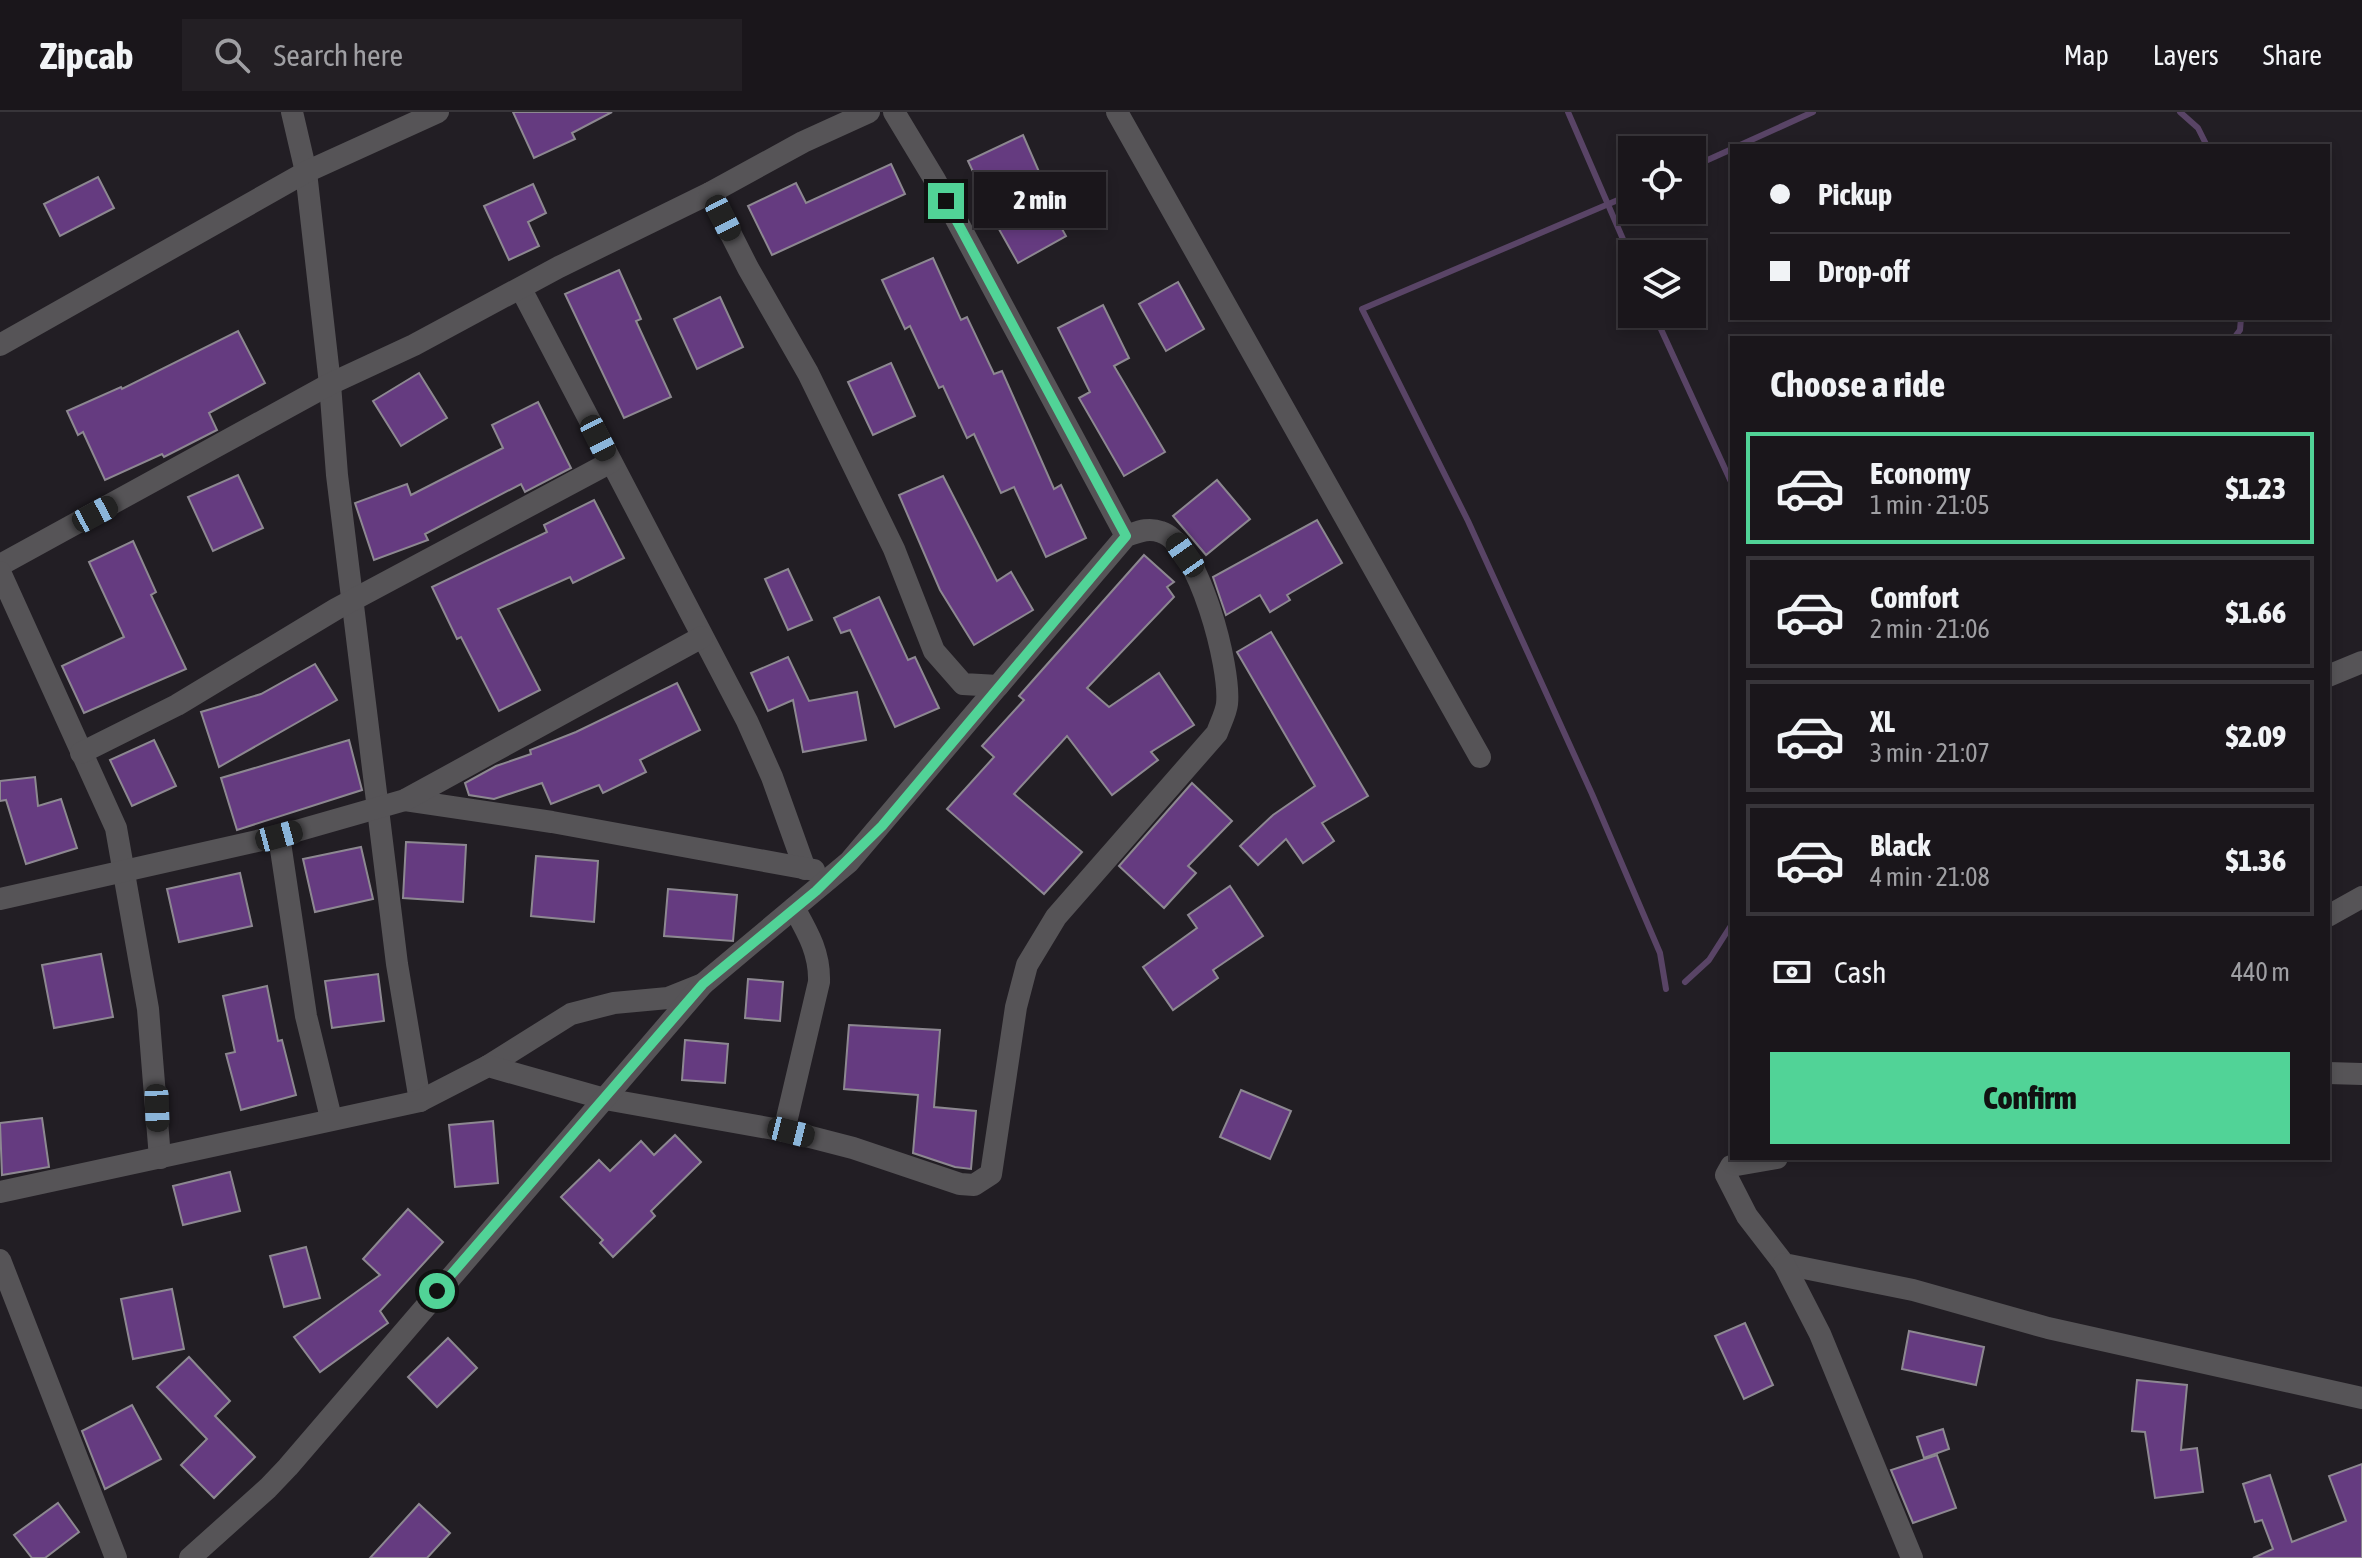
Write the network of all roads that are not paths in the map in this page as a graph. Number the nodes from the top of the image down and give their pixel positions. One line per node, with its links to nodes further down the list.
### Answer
1 (292, 112): 6 (street)
2 (438, 112): 6 (street)
3 (869, 112): 7 (street)
4 (894, 112): 12 (street)
5 (1117, 112): 21 (street)
6 (306, 172): 9 (street); 10 (street)
7 (710, 193): 8 (street); 19 (street)
8 (521, 289): 10 (street); 11 (street)
9 (0, 345)
10 (330, 384): 13 (street); 15 (street)
11 (611, 462): 15 (street); 16 (street)
12 (1126, 536): 19 (street); 39 (street)
13 (0, 565)
14 (0, 572): 20 (street)
15 (354, 600): 20 (street); 23 (street)
16 (702, 637): 22 (street); 25 (street)
17 (2362, 662): 18 (street)
18 (2330, 675)
19 (998, 686): 27 (street)
20 (81, 753): 26 (street)
21 (1480, 757)
22 (405, 800): 23 (street); 25 (street)
23 (379, 806): 24 (street); 37 (street)
24 (279, 836): 26 (street); 38 (street)
25 (805, 869): 27 (street)
26 (124, 870): 29 (street); 40 (street)
27 (834, 874): 30 (street)
28 (2362, 897): 31 (street)
29 (0, 899)
30 (794, 908): 32 (street); 39 (street)
31 (2330, 913)
32 (703, 984): 33 (street); 36 (street)
33 (488, 1066): 36 (street); 37 (street)
34 (2330, 1073): 35 (street)
35 (2362, 1074)
36 (605, 1099): 39 (street); 47 (street)
37 (420, 1101): 38 (street)
38 (331, 1118): 40 (street)
39 (784, 1131)
40 (160, 1158): 42 (street)
41 (1766, 1160): 44 (street)
42 (0, 1192)
43 (0, 1260): 46 (street)
44 (1784, 1264): 45 (street); 48 (street)
45 (2361, 1397)
46 (116, 1558)
47 (190, 1558)
48 (1912, 1558)

